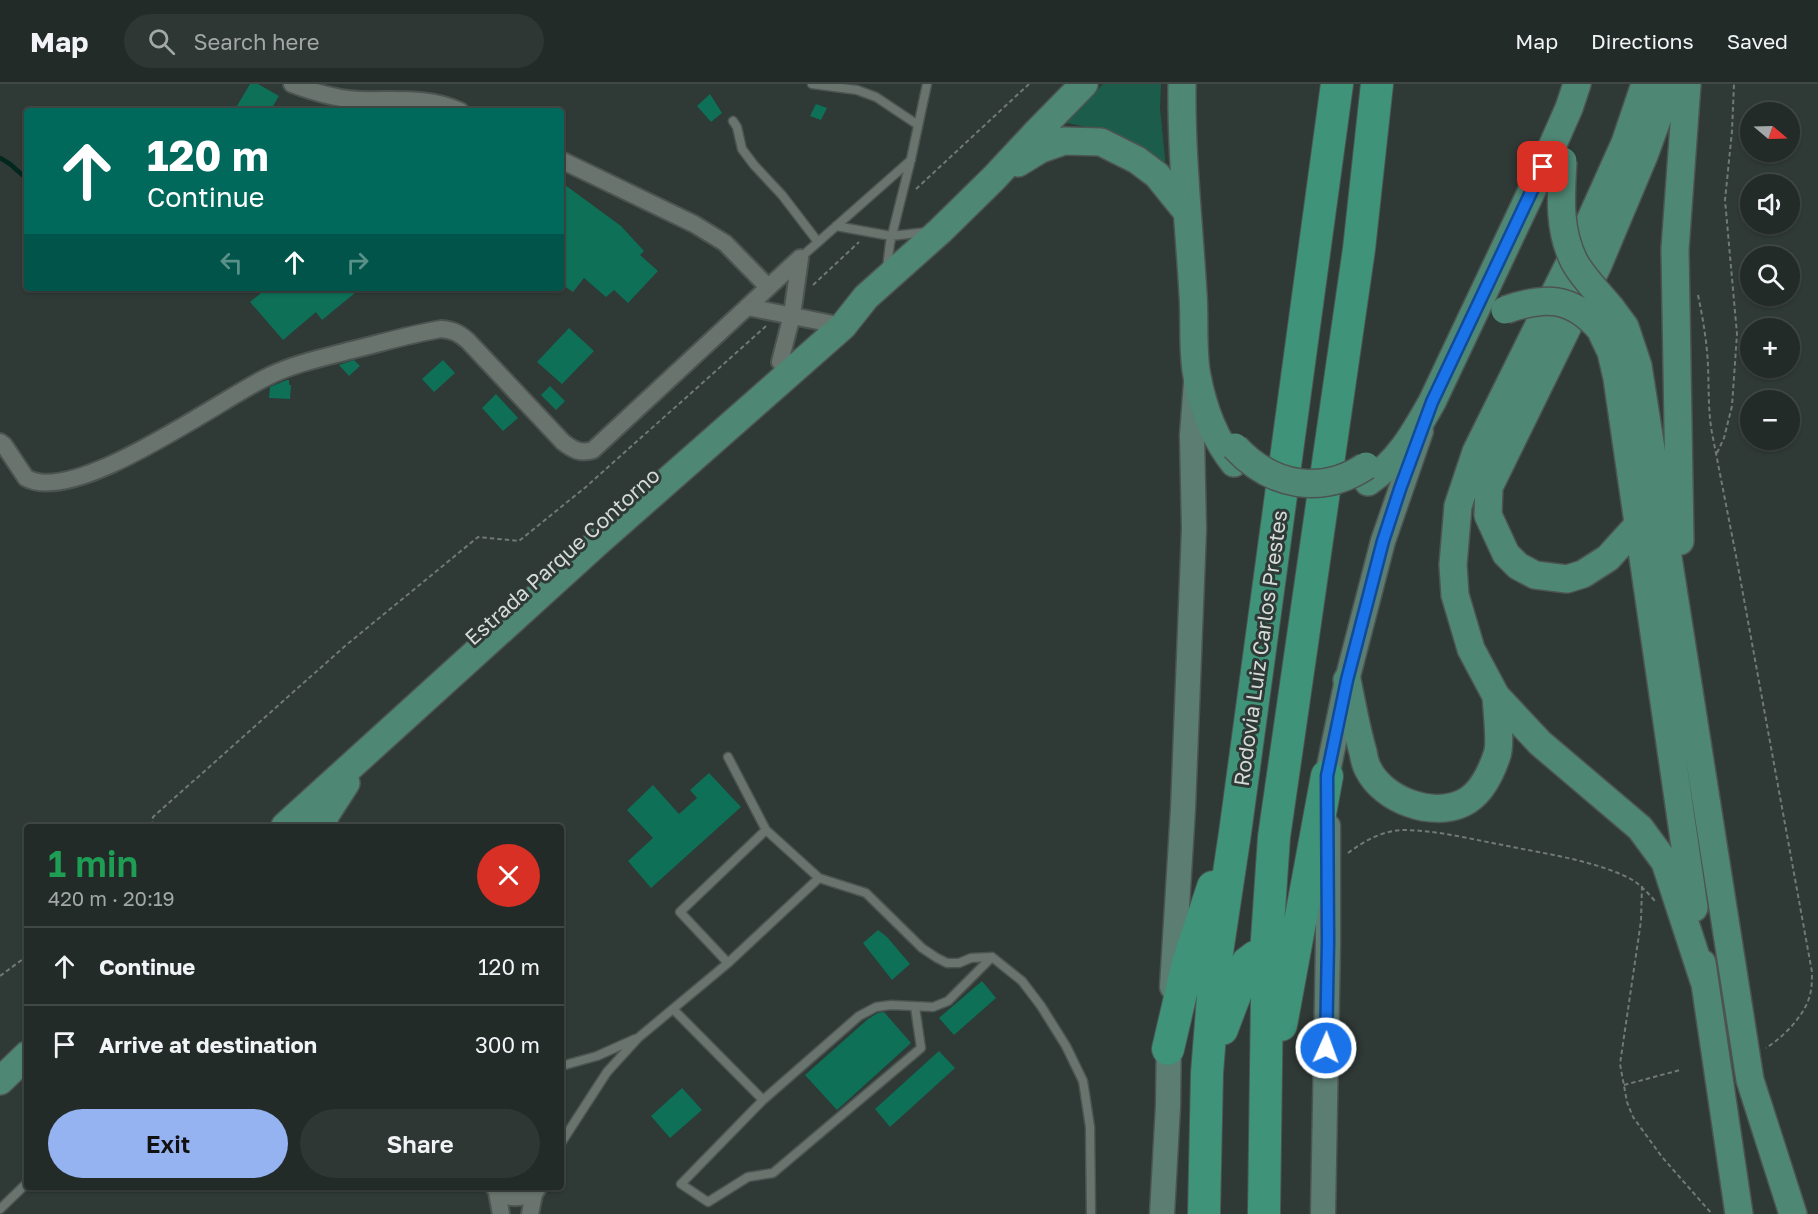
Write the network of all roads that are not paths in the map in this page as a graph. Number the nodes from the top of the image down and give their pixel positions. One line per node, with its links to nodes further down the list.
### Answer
1 (292, 84): 12 (street)
2 (812, 84): 14 (lane)
3 (927, 84): 14 (lane)
4 (1084, 84): 17 (main road, Estrada Parque Contorno)
5 (1182, 84): 18 (main road)
6 (1337, 84): 49 (highway, Rodovia Luiz Carlos Prestes)
7 (1377, 84): 51 (highway, Rodovia Luiz Carlos Prestes)
8 (1645, 84): 42 (main road)
9 (1670, 84): 39 (main road)
10 (1688, 84): 40 (main road)
11 (1573, 96): 26 (main road); 30 (main road, bridge)
12 (451, 108)
13 (733, 122): 22 (lane)
14 (918, 125): 15 (lane)
15 (911, 159): 19 (lane); 21 (lane)
16 (564, 161): 25 (street)
17 (994, 178): 18 (main road, Estrada Parque Contorno); 20 (main road, Estrada Parque Contorno)
18 (1188, 212): 27 (main road)
19 (836, 226): 21 (lane); 22 (lane)
20 (940, 231): 21 (lane); 24 (main road, Estrada Parque Contorno)
21 (891, 236): 24 (lane)
22 (818, 242): 23 (lane)
23 (800, 258): 25 (street); 29 (street)
24 (886, 278): 31 (main road, Estrada Parque Contorno)
25 (768, 286): 28 (street)
26 (1483, 292): 33 (main road); 38 (main road)
27 (1193, 296): 34 (main road); 37 (main road)
28 (747, 307): 29 (street); 36 (street)
29 (792, 315): 31 (street); 32 (street)
30 (1606, 319): 33 (main road, bridge); 39 (main road); 40 (main road)
31 (836, 324): 32 (main road, Estrada Parque Contorno); 43 (main road, Estrada Parque Contorno)
32 (780, 362): 46 (main road, Estrada Parque Contorno)
33 (1450, 363): 35 (main road)
34 (1196, 374): 37 (main road); 59 (main road)
35 (1432, 402): 38 (main road); 41 (main road)
36 (0, 442)
37 (1234, 455): 38 (main road)
38 (1367, 474)
39 (1638, 526): 54 (main road)
40 (1682, 641): 79 (main road)
41 (1347, 680): 42 (main road); 45 (main road)
42 (1496, 696): 54 (main road)
43 (376, 743): 46 (main road, Estrada Parque Contorno); 47 (main road)
44 (728, 757): 48 (lane)
45 (1327, 776): 64 (highway); 77 (main road)
46 (277, 824)
47 (323, 824)
48 (766, 830): 50 (lane); 53 (lane)
49 (1235, 833): 59 (highway); 62 (highway, Rodovia Luiz Carlos Prestes)
50 (819, 878): 52 (lane); 53 (lane)
51 (1266, 954): 62 (highway); 64 (highway, Rodovia Luiz Carlos Prestes)
52 (992, 957): 55 (lane); 73 (lane)
53 (728, 963): 56 (lane)
54 (1704, 981): 78 (main road)
55 (915, 1007): 63 (lane); 63 (lane)
56 (673, 1009): 57 (lane); 63 (lane)
57 (638, 1038): 60 (lane); 65 (lane)
58 (24, 1045): 61 (main road)
59 (1168, 1048): 74 (main road)
60 (564, 1065)
61 (8, 1067)
62 (1207, 1073): 75 (highway, Rodovia Luiz Carlos Prestes)
63 (763, 1100)
64 (1265, 1112): 76 (highway, Rodovia Luiz Carlos Prestes)
65 (564, 1138)
66 (24, 1186): 70 (lane)
67 (495, 1190): 71 (street)
68 (497, 1190): 69 (street)
69 (537, 1190): 72 (street)
70 (0, 1209)
71 (501, 1214)
72 (530, 1214)
73 (1091, 1214)
74 (1162, 1214)
75 (1204, 1214)
76 (1264, 1214)
77 (1323, 1214)
78 (1739, 1214)
79 (1793, 1214)

